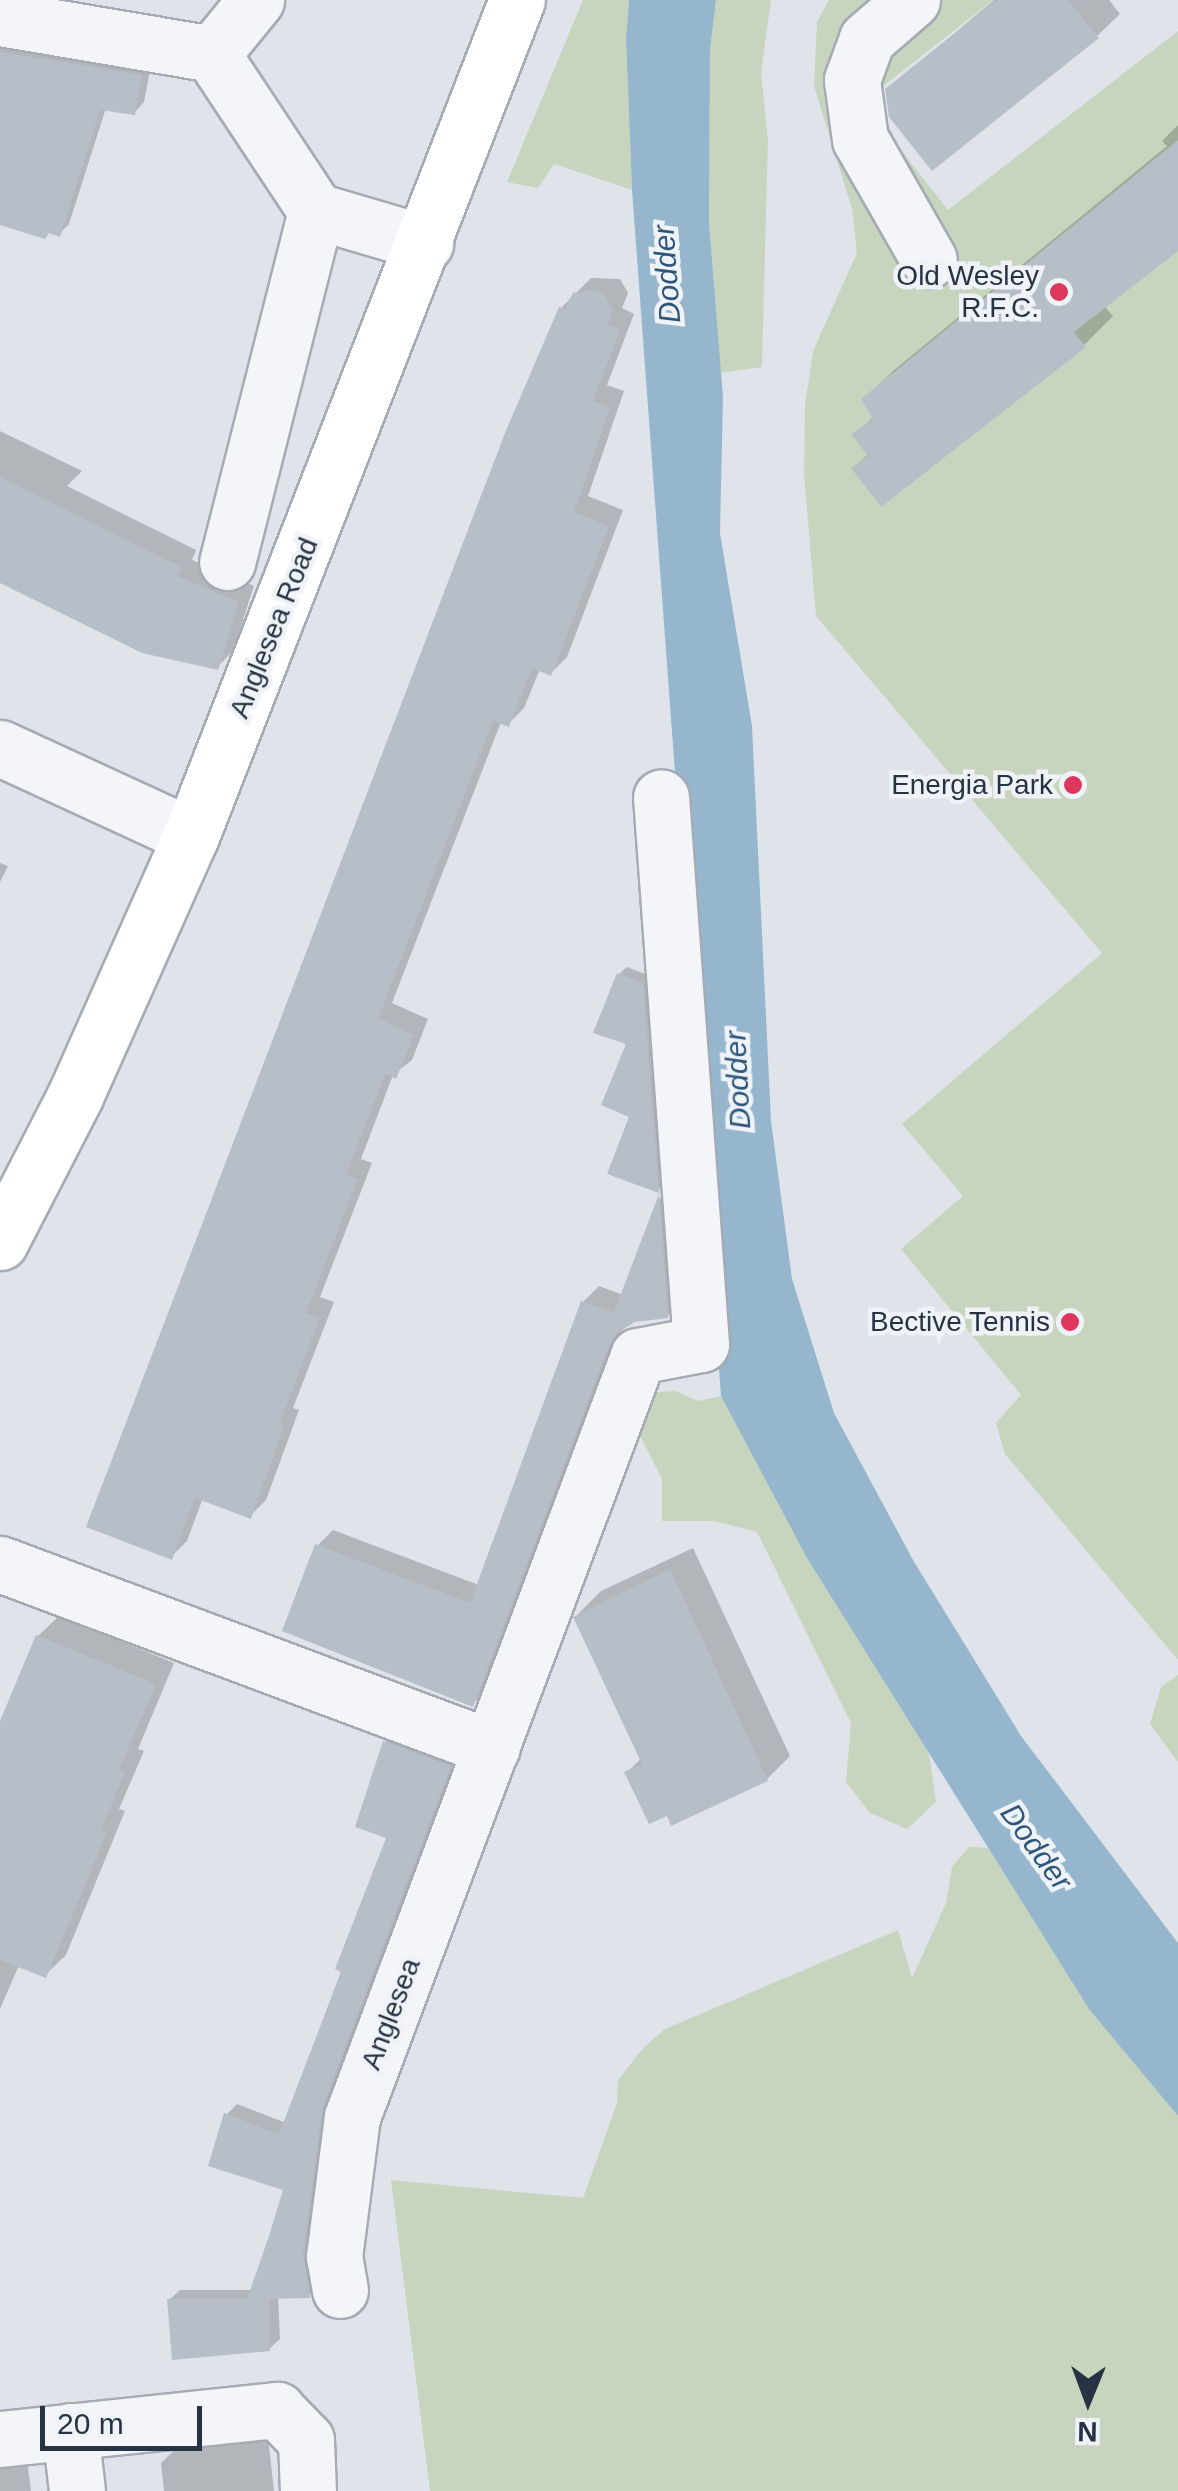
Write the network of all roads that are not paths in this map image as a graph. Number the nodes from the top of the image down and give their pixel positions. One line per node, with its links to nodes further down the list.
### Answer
1 (256, 0): 5 (street)
2 (517, 0): 7 (main road, Anglesea Road)
3 (912, 0): 8 (street)
4 (0, 18): 5 (street)
5 (212, 54): 6 (street)
6 (316, 211): 7 (street); 9 (street)
7 (425, 244): 12 (main road, Anglesea Road)
8 (929, 260)
9 (227, 562)
10 (0, 748): 12 (street)
11 (661, 797): 15 (street, Anglesea)
12 (191, 836): 13 (main road, Anglesea Road)
13 (0, 1242)
14 (0, 1564): 15 (street)
15 (492, 1748): 16 (street, Anglesea)
16 (340, 2290)
17 (70, 2431): 18 (street); 19 (street); 20 (street)
18 (0, 2439)
19 (76, 2491)
20 (308, 2491)

